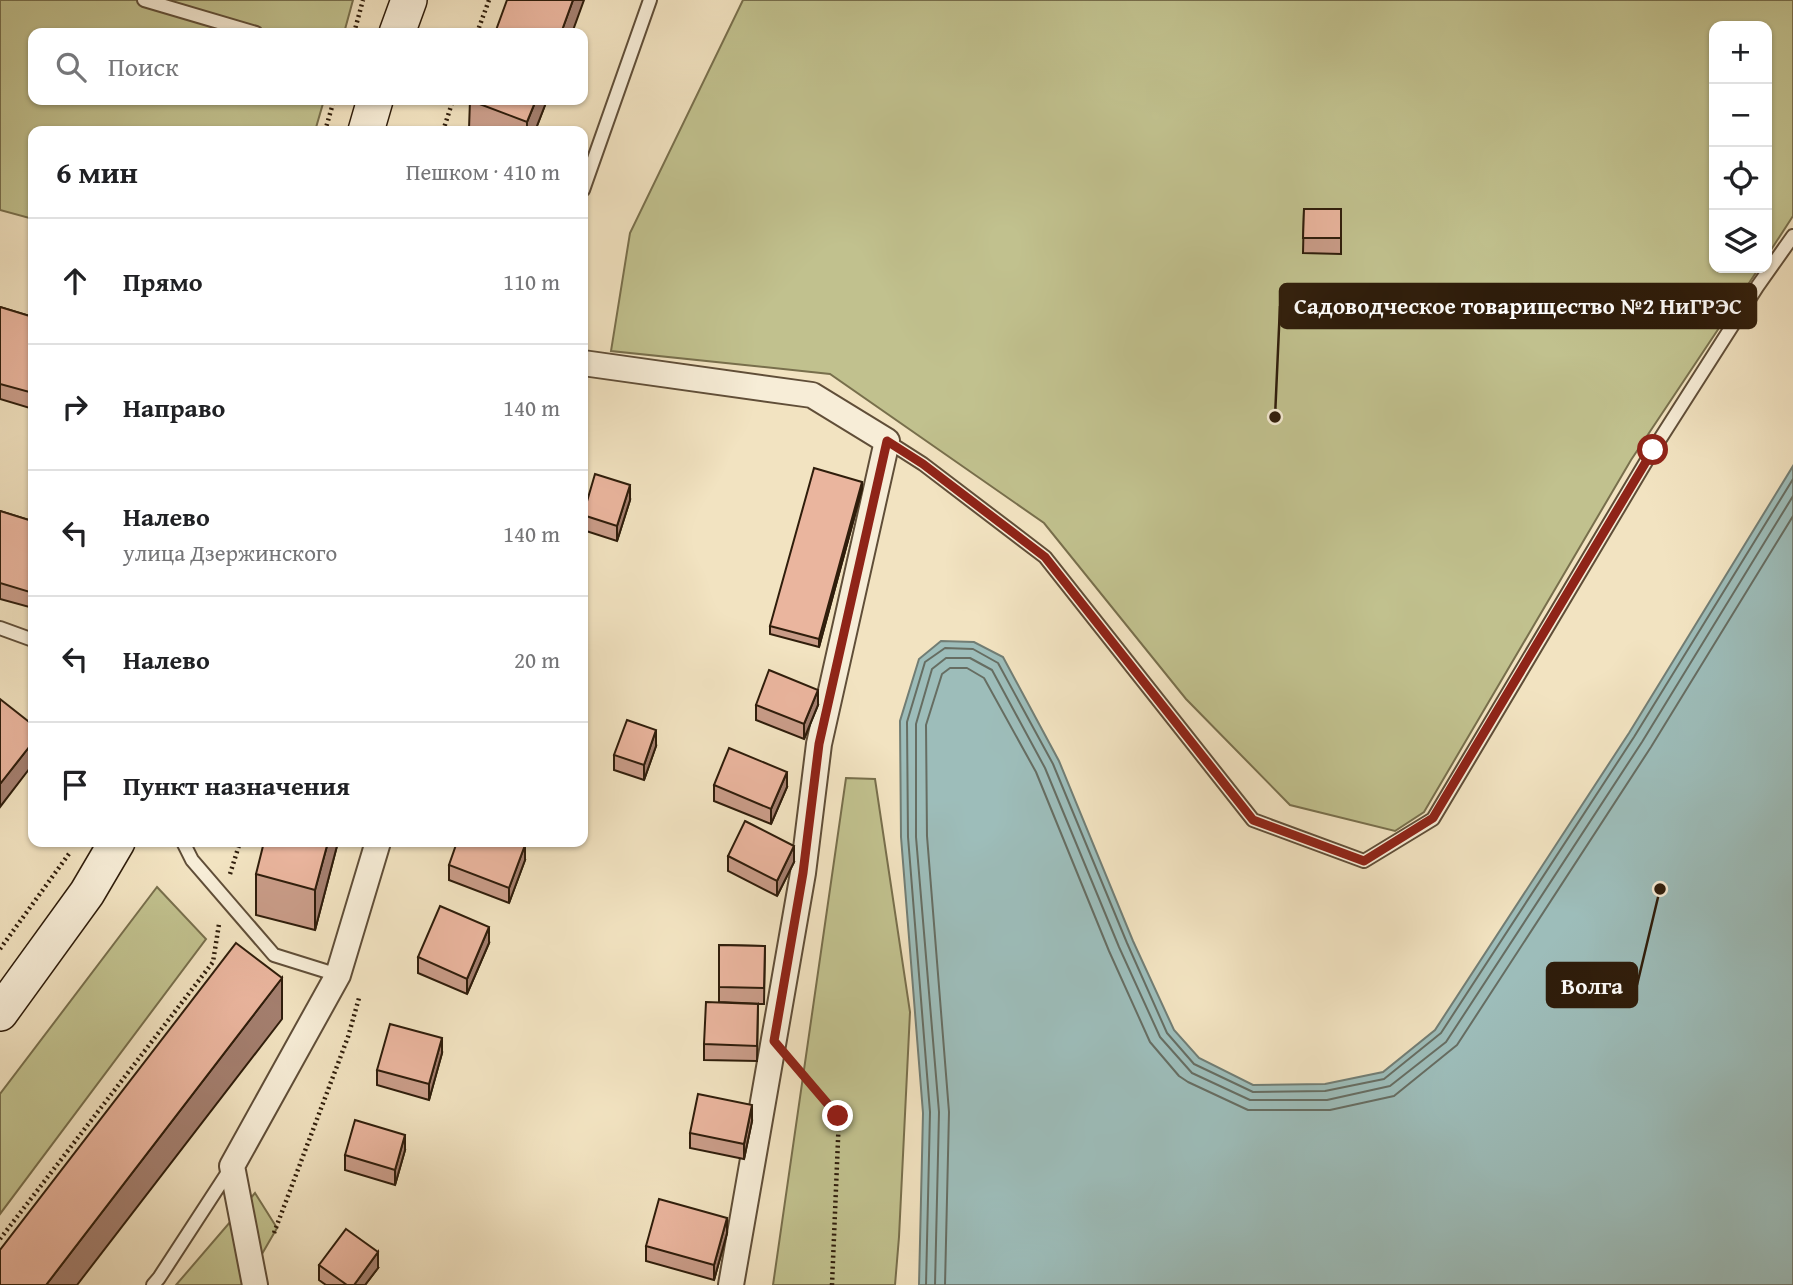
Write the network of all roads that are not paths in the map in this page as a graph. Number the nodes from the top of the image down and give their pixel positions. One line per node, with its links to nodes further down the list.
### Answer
1 (145, 0): 4 (lane)
2 (409, 0): 5 (main road)
3 (650, 0): 8 (lane)
4 (239, 28)
5 (399, 28)
6 (374, 105): 7 (main road)
7 (367, 126)
8 (588, 176)
9 (1793, 236): 11 (lane)
10 (588, 364): 11 (street)
11 (887, 441): 22 (street)
12 (0, 628): 13 (lane)
13 (28, 638)
14 (114, 847): 18 (main road)
15 (186, 847): 17 (lane)
16 (376, 847): 17 (street)
17 (338, 975): 19 (street)
18 (0, 1013)
19 (232, 1166): 20 (street); 21 (lane)
20 (255, 1284)
21 (153, 1285)
22 (731, 1285)

